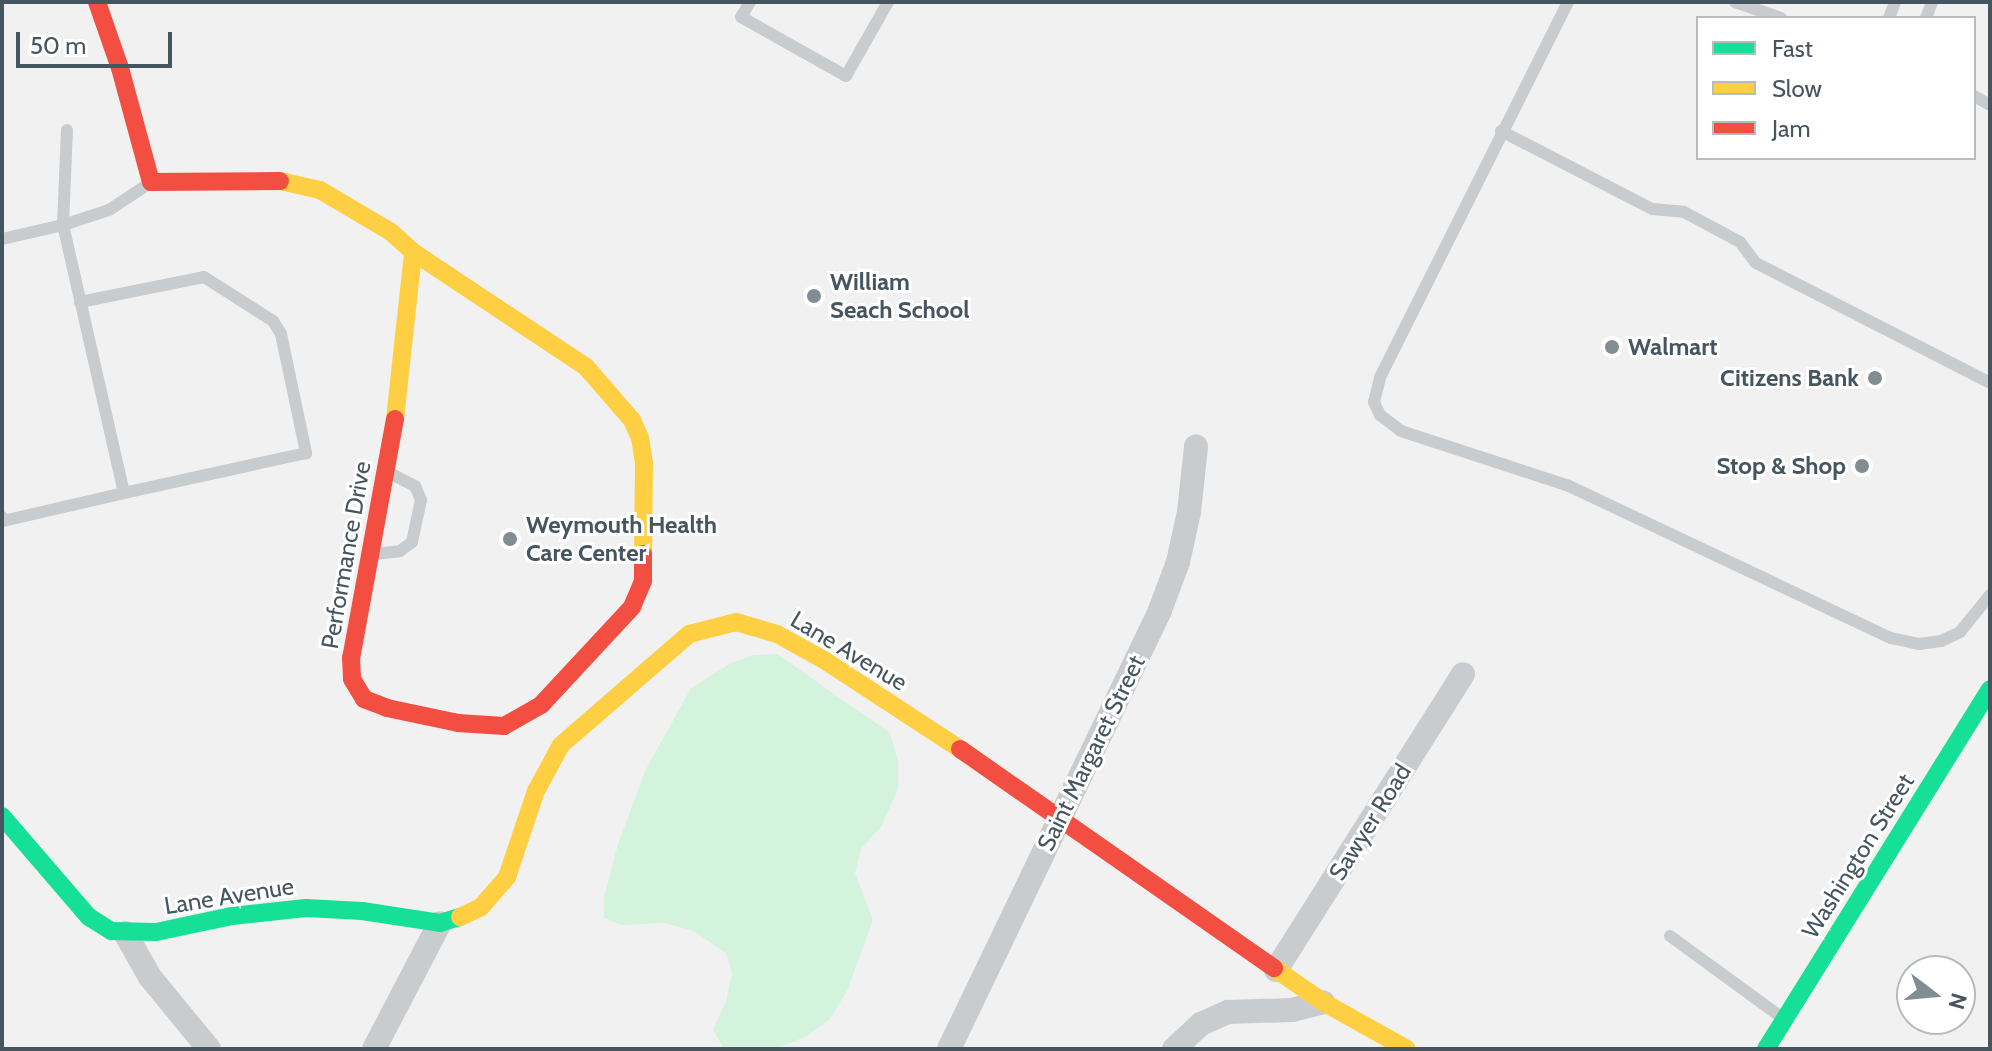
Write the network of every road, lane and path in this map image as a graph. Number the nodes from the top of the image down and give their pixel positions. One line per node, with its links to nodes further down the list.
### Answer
1 (97, 2): 9 (street)
2 (750, 2): 3 (lane)
3 (888, 2)
4 (1568, 2): 8 (lane)
5 (1735, 2): 6 (lane)
6 (1775, 16)
7 (67, 130): 10 (lane)
8 (1501, 131): 14 (lane); 20 (lane)
9 (151, 182): 10 (lane); 12 (street, Performance Drive)
10 (63, 225): 11 (lane); 13 (lane)
11 (2, 239)
12 (413, 252): 16 (street, Performance Drive); 19 (street, Performance Drive)
13 (80, 302): 17 (lane); 17 (lane)
14 (1990, 383)
15 (1196, 446): 24 (street, Saint Margaret Street)
16 (385, 471): 19 (street, Performance Drive); 19 (lane)
17 (124, 493): 18 (lane)
18 (2, 517)
19 (369, 554)
20 (1990, 595)
21 (1463, 674): 28 (street, Sawyer Road)
22 (1990, 689): 30 (street, Washington Street)
23 (2, 816): 26 (street)
24 (1059, 821): 25 (street, Lane Avenue); 28 (street, Lane Avenue); 33 (street, Saint Margaret Street)
25 (440, 923): 26 (street, Lane Avenue); 32 (street)
26 (125, 933): 31 (street)
27 (1670, 936): 30 (lane)
28 (1276, 970): 29 (street, Lane Avenue)
29 (1323, 1002): 34 (street); 35 (street, Lane Avenue)
30 (1785, 1019): 36 (street, Washington Street)
31 (209, 1049)
32 (374, 1049)
33 (949, 1049)
34 (1174, 1049)
35 (1407, 1049)
36 (1766, 1049)

